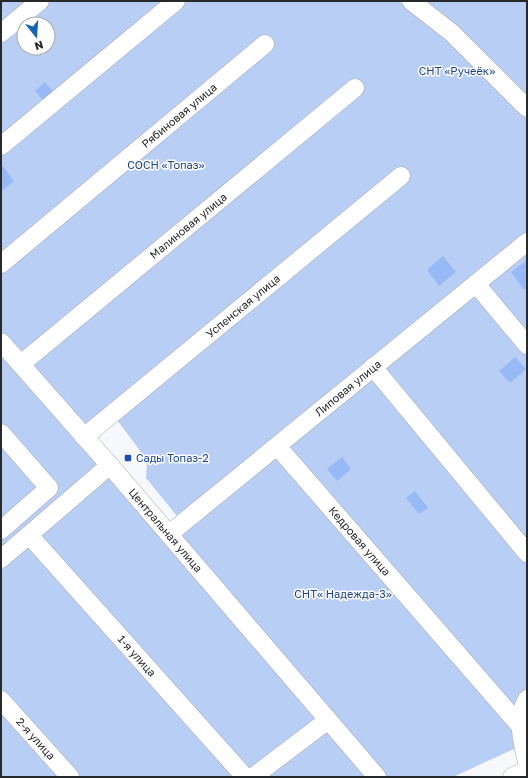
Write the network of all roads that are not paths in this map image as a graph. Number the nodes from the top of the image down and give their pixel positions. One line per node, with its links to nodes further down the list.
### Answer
1 (40, 1): 4 (street)
2 (176, 1): 8 (street)
3 (411, 1): 7 (street)
4 (1, 33)
5 (265, 44): 11 (street, Рябиновая улица)
6 (355, 88): 15 (street, Малиновая улица)
7 (527, 108)
8 (1, 146)
9 (401, 176): 18 (street, Успенская улица)
10 (527, 242): 12 (street, Липовая улица)
11 (1, 264)
12 (476, 284): 14 (street); 16 (street, Липовая улица)
13 (1, 342): 15 (street, Центральная улица)
14 (527, 345)
15 (20, 364): 18 (street, Центральная улица)
16 (373, 367): 19 (street, Липовая улица); 24 (street)
17 (1, 433): 21 (street)
18 (84, 436): 20 (street, Центральная улица)
19 (277, 446): 22 (street, Липовая улица); 29 (street, Кедровая улица)
20 (110, 465): 22 (street, Центральная улица); 23 (street)
21 (1, 530)
22 (169, 534): 28 (street, Центральная улица)
23 (28, 535): 25 (street); 33 (street, 1-я улица)
24 (527, 553)
25 (1, 559)
26 (527, 699): 29 (street)
27 (1, 700): 32 (street, 2-я улица)
28 (328, 720): 34 (street); 35 (street, Центральная улица)
29 (521, 727): 30 (street)
30 (527, 762)
31 (527, 770): 36 (street)
32 (70, 777)
33 (245, 777)
34 (253, 777)
35 (377, 777)
36 (512, 777)

